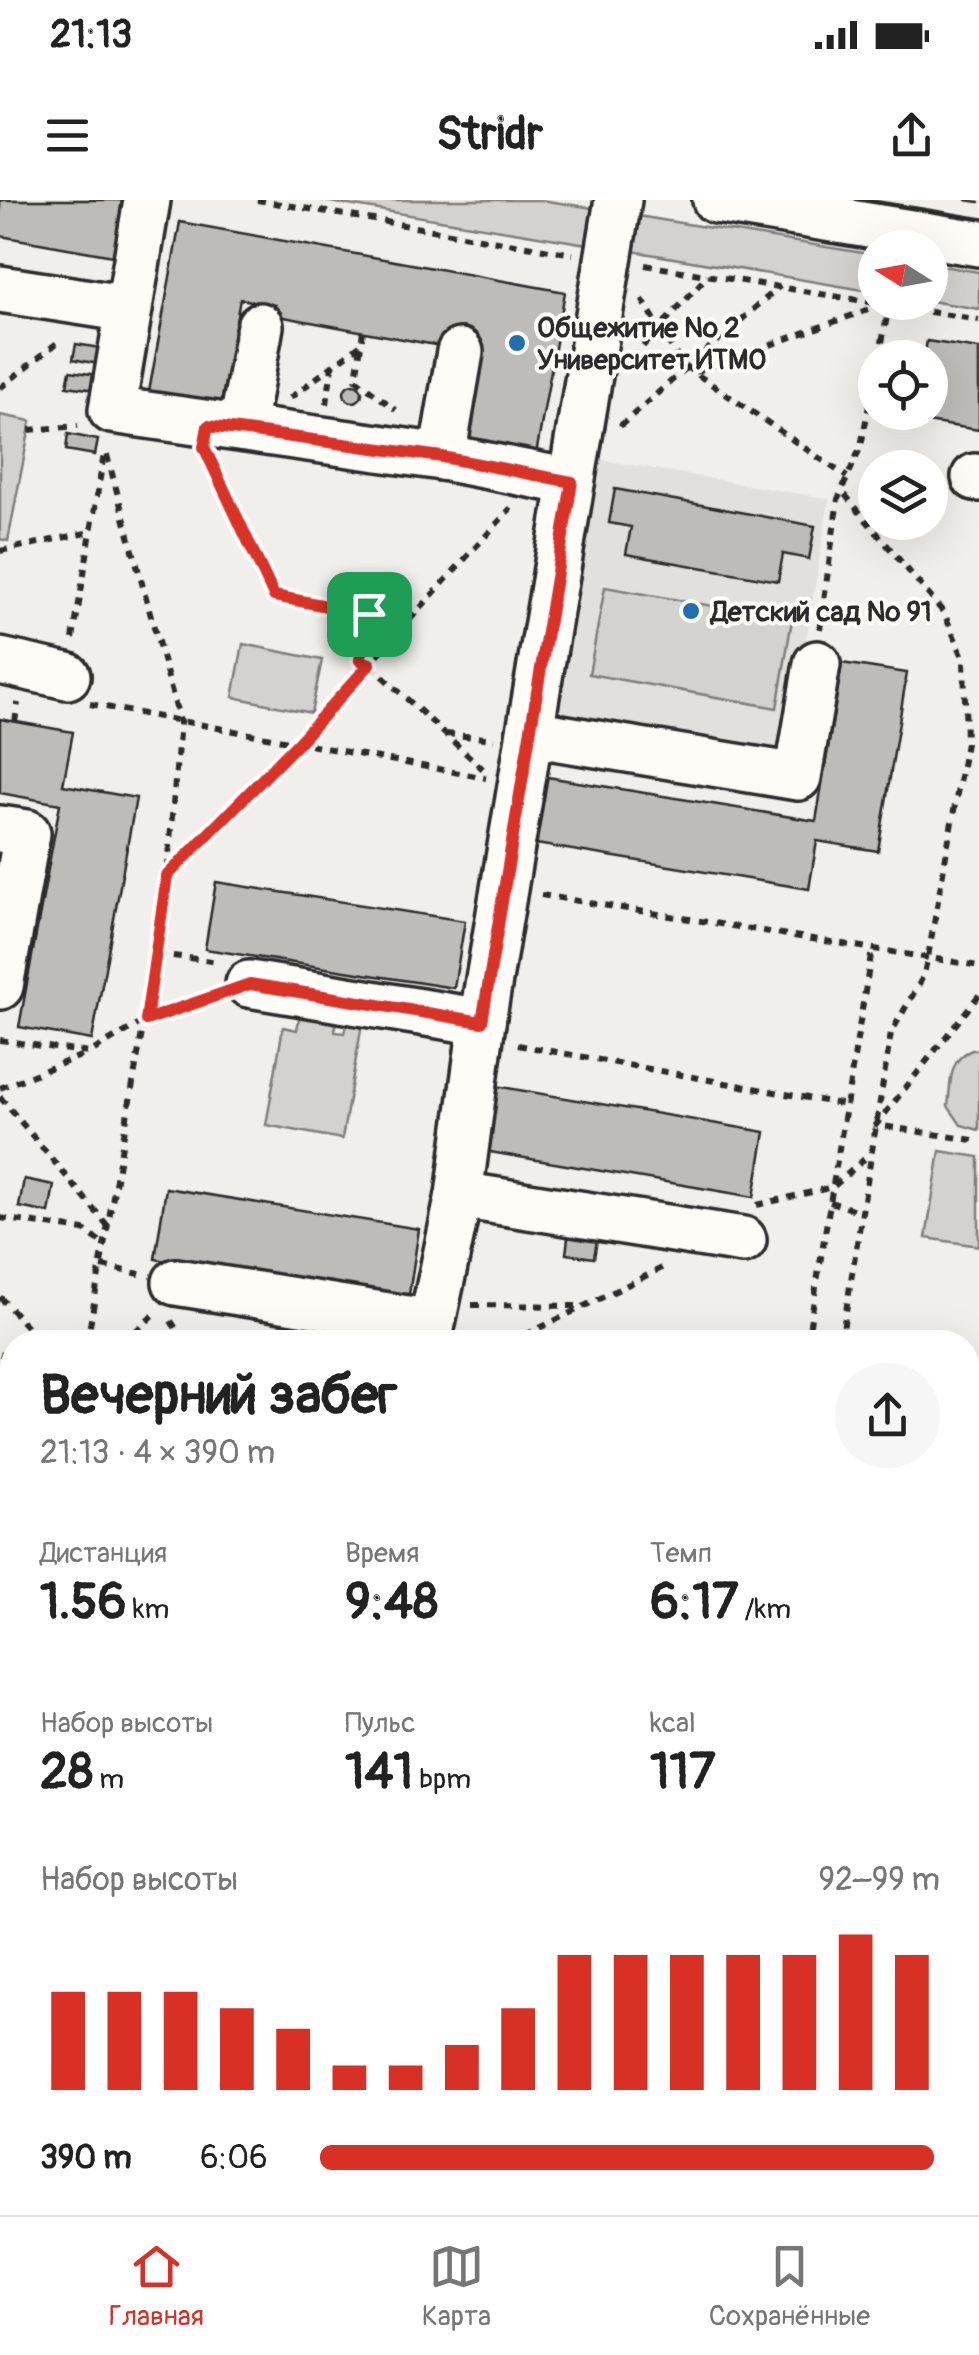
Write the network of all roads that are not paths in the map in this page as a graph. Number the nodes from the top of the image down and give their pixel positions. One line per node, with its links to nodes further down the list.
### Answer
1 (146, 200): 7 (street)
2 (618, 200): 12 (street)
3 (716, 200): 4 (street)
4 (792, 206): 5 (street)
5 (979, 243)
6 (0, 289): 7 (street)
7 (128, 309): 10 (street)
8 (260, 326): 10 (street)
9 (460, 352): 11 (street)
10 (225, 427): 11 (street)
11 (442, 457): 12 (street)
12 (562, 474): 16 (street)
13 (0, 661): 15 (street)
14 (817, 664): 16 (street)
15 (67, 676)
16 (530, 732): 20 (street)
17 (0, 828): 19 (street)
18 (250, 984): 20 (street)
19 (0, 986)
20 (481, 1030): 21 (street)
21 (459, 1195): 22 (street); 24 (street)
22 (733, 1238)
23 (169, 1294): 24 (street)
24 (432, 1323)

